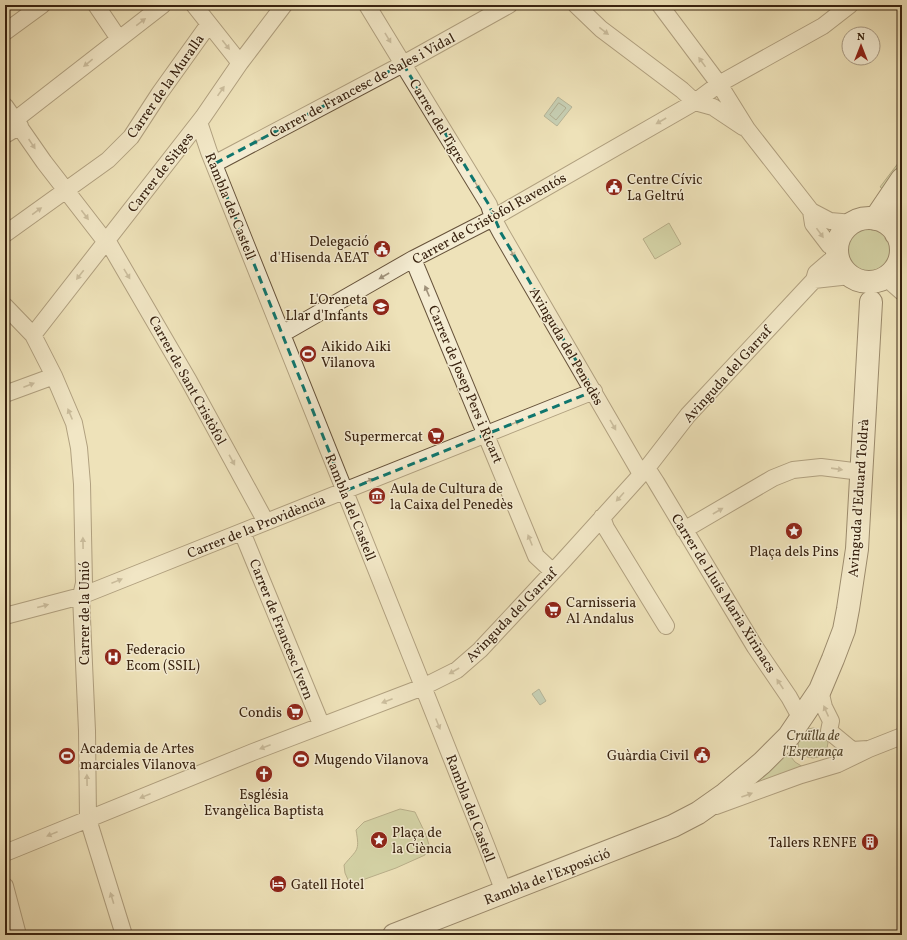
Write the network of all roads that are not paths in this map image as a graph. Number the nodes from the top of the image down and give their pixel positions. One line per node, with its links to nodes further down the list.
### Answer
1 (42, 5): 12 (street)
2 (96, 5): 13 (street)
3 (163, 5): 13 (street, one-way to 3)
4 (194, 5): 11 (street)
5 (284, 5): 14 (street, Carrer de Sitges)
6 (368, 5): 15 (street, Carrer del Tigre, one-way to 15)
7 (509, 5): 15 (street, Carrer de Francesc de Sales i Vidal)
8 (576, 5): 17 (street, one-way to 17)
9 (660, 5): 16 (street, one-way to 9)
10 (850, 5): 16 (street, Carrer de Cristòfol Raventós)
11 (209, 24): 14 (street, one-way to 14); 25 (street, Carrer de la Muralla)
12 (5, 32)
13 (119, 38): 20 (street, one-way to 20)
14 (240, 63): 19 (street, Carrer de Sitges, one-way to 14)
15 (403, 64): 23 (street, Carrer de Francesc de Sales i Vidal, one-way to 23); 28 (street, Carrer del Tigre, one-way to 28)
16 (719, 84): 17 (street, Carrer de Cristòfol Raventós); 21 (street)
17 (695, 102): 21 (street); 28 (street, Carrer de Cristòfol Raventós, one-way to 28)
18 (5, 106): 20 (street, Carrer de Sant Cristòfol)
19 (198, 122): 23 (street, Rambla del Castell); 33 (street, Carrer de Sitges)
20 (18, 123): 22 (street); 25 (street, Carrer de Sant Cristòfol, one-way to 25)
21 (747, 129): 27 (street)
22 (5, 135)
23 (214, 164): 41 (street, Rambla del Castell)
24 (902, 179): 29 (street)
25 (66, 190): 31 (street, Carrer de la Muralla, one-way to 25); 33 (street, Carrer de Sant Cristòfol, one-way to 33)
26 (902, 204): 32 (street)
27 (811, 211): 30 (street); 34 (street, one-way to 34)
28 (493, 218): 35 (street, Carrer de Cristòfol Raventós); 44 (street, Avinguda del Penedès, one-way to 44)
29 (875, 219): 30 (street); 32 (street)
30 (853, 223): 34 (street)
31 (5, 234)
32 (896, 234): 36 (street)
33 (107, 240): 42 (street, Carrer de Sitges, one-way to 42); 51 (street, Carrer de Sant Cristòfol, one-way to 51)
34 (837, 253): 37 (street); 38 (street, Avinguda del Garraf)
35 (413, 259): 41 (street, Carrer de Cristòfol Raventós, one-way to 41); 46 (street, Carrer de Josep Pers i Ricart, one-way to 35)
36 (894, 274): 37 (street); 39 (street, Avinguda d'Eduard Toldrà)
37 (854, 278): 38 (street); 39 (street)
38 (814, 280): 47 (street, Avinguda del Garraf)
39 (871, 302): 48 (street, Avinguda d'Eduard Toldrà)
40 (5, 306): 42 (street, Carrer de la Unió)
41 (282, 334): 49 (street, Rambla del Castell)
42 (33, 336): 43 (street, Carrer de la Unió)
43 (54, 376): 45 (street, one-way to 43); 55 (street, Carrer de la Unió, one-way to 43)
44 (594, 391): 46 (street, Carrer de la Providència, one-way to 44); 47 (street, Avinguda del Penedès, one-way to 47)
45 (5, 394)
46 (487, 434): 49 (street, Carrer de la Providència, one-way to 46); 54 (street, Carrer de Josep Pers i Ricart, one-way to 46)
47 (644, 471): 50 (street, Avinguda del Garraf, one-way to 50); 52 (street, Carrer de Lluís Maria Xirinacs)
48 (861, 472): 52 (street, one-way to 48); 59 (street, Avinguda d'Eduard Toldrà)
49 (344, 491): 51 (street, Carrer de la Providència); 58 (street, Rambla del Castell)
50 (602, 517): 54 (street, Avinguda del Garraf); 57 (street)
51 (266, 522): 53 (street, Carrer de la Providència)
52 (684, 530): 60 (street, Carrer de Lluís Maria Xirinacs, one-way to 52)
53 (242, 532): 55 (street, Carrer de la Providència, one-way to 53); 61 (street, Carrer de Francesc Ivern)
54 (552, 571): 58 (street, Avinguda del Garraf, one-way to 58)
55 (81, 596): 56 (street, Carrer de la Providència, one-way to 55); 65 (street, Carrer de la Unió, one-way to 55)
56 (5, 616)
57 (666, 626)
58 (423, 687): 61 (street, Avinguda del Garraf, one-way to 61); 68 (street, Rambla del Castell, one-way to 68)
59 (820, 690): 60 (street, Avinguda d'Eduard Toldrà); 63 (street, one-way to 59)
60 (800, 717): 64 (street, Rambla de l'Exposició)
61 (320, 726): 65 (street, Avinguda del Garraf, one-way to 65)
62 (902, 736): 63 (street, Rambla de l'Exposició)
63 (869, 749): 64 (street, Rambla de l'Exposició, one-way to 63)
64 (698, 813): 68 (street, Rambla de l'Exposició)
65 (88, 819): 66 (street, Avinguda del Garraf, one-way to 66); 71 (street, Carrer de la Unió, one-way to 65)
66 (5, 853)
67 (5, 886): 70 (street)
68 (504, 892): 69 (street, Rambla de l'Exposició)
69 (402, 934)
70 (18, 935)
71 (124, 935)

